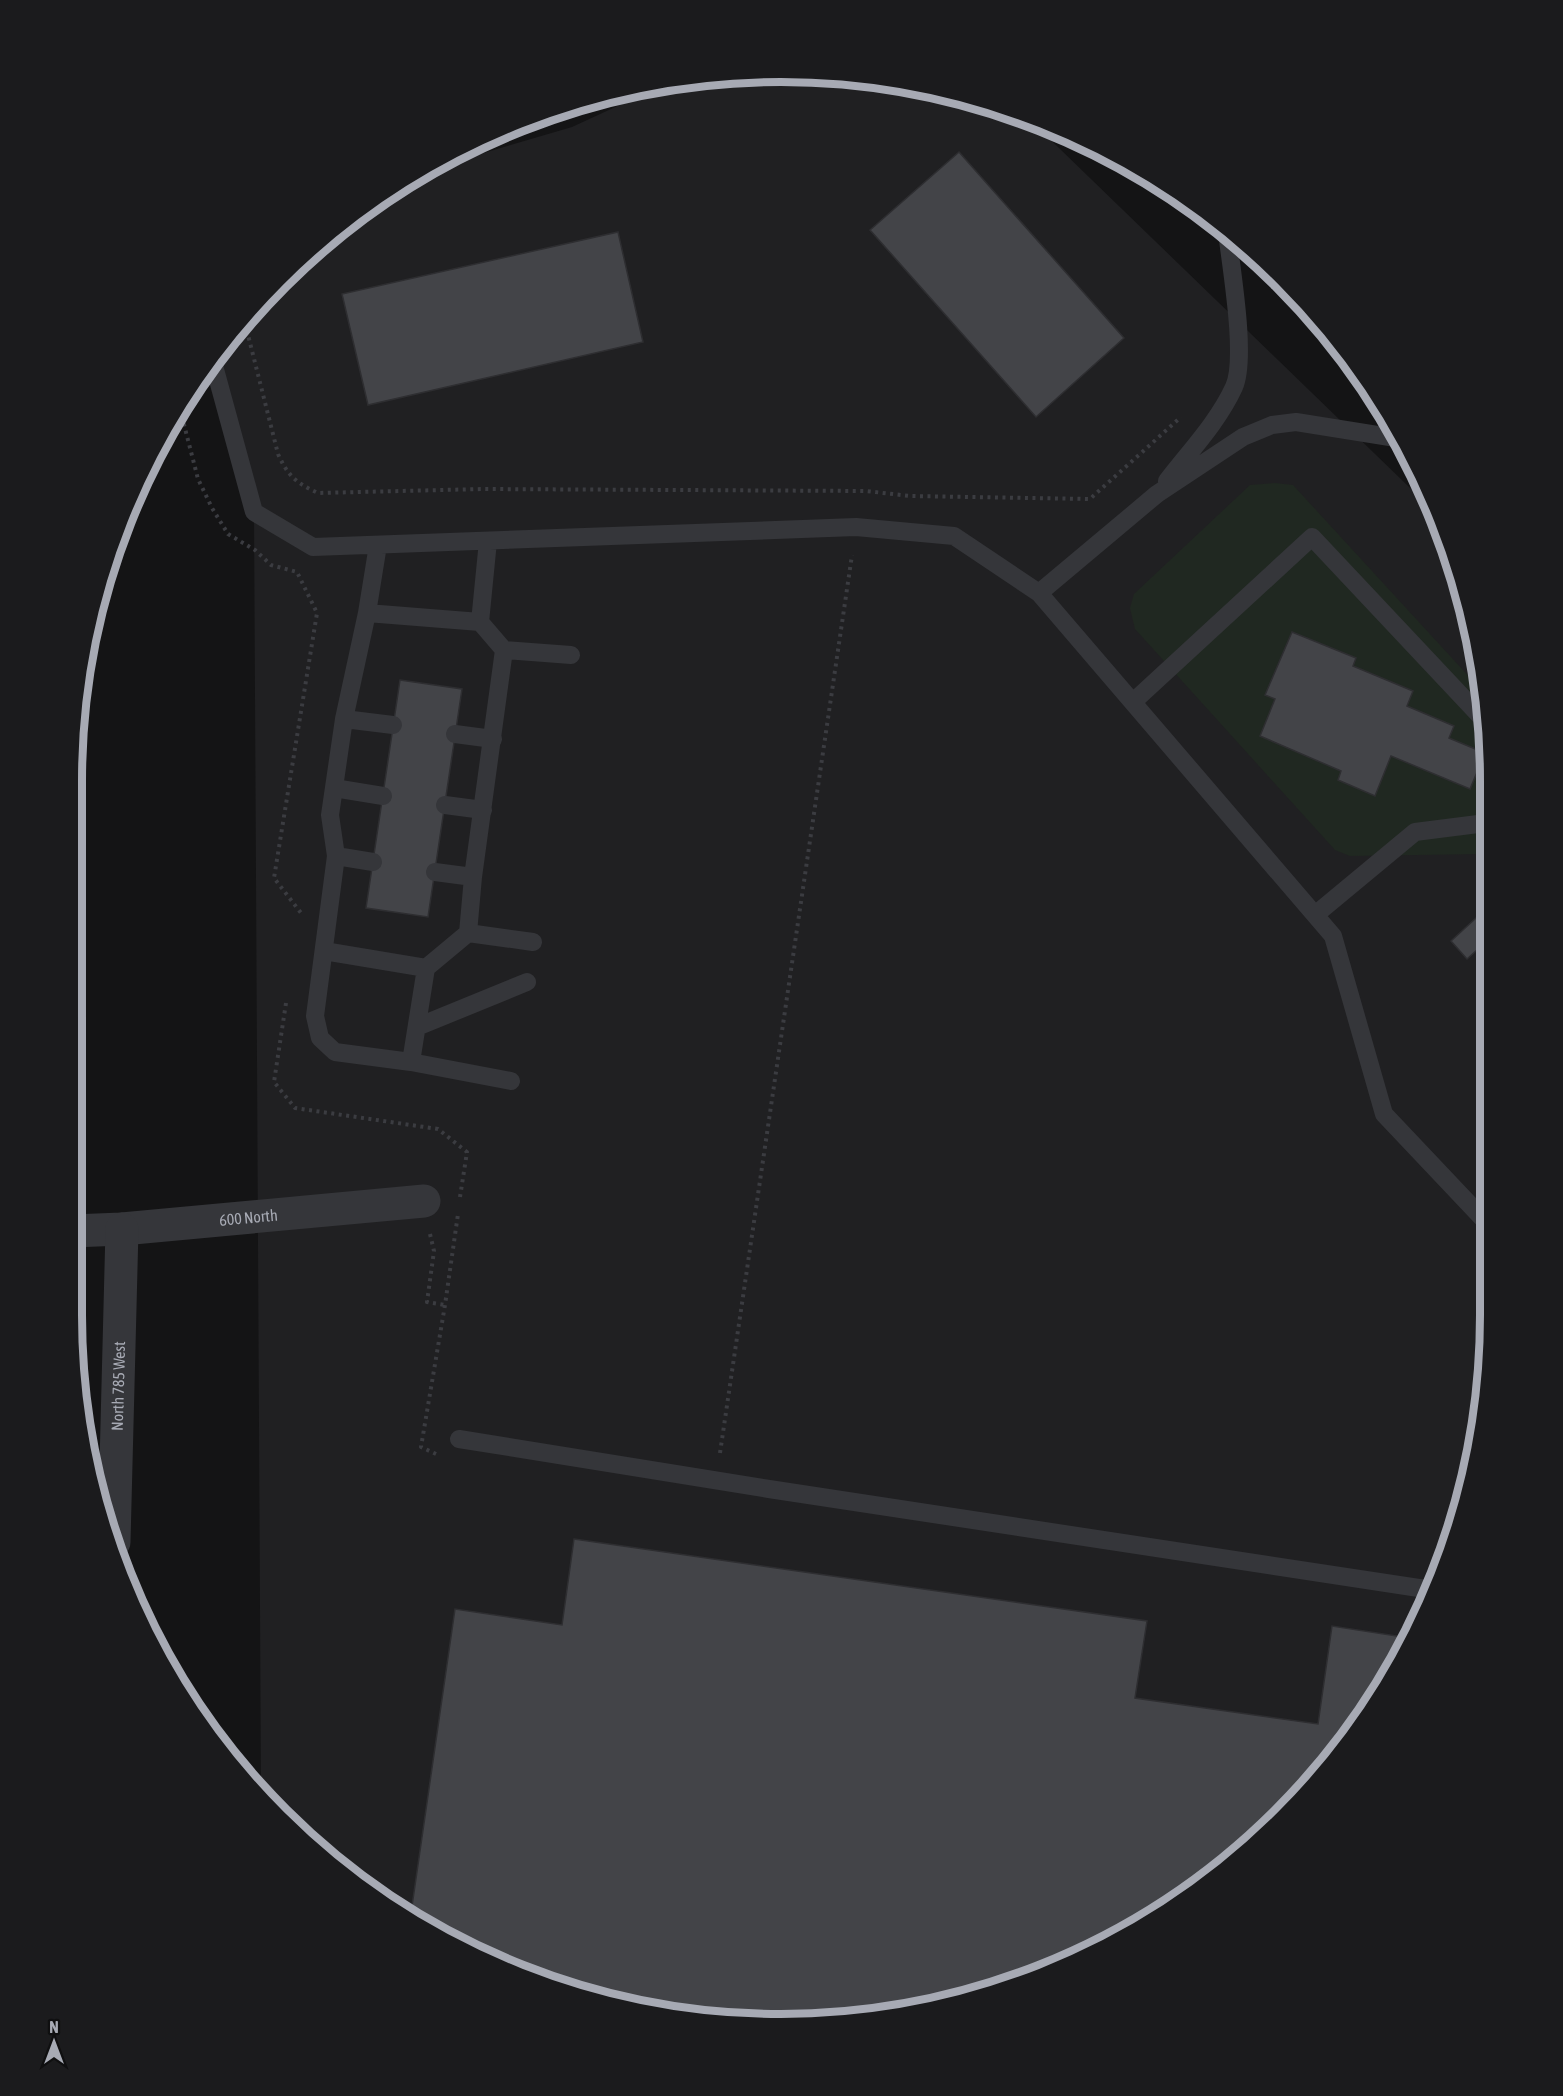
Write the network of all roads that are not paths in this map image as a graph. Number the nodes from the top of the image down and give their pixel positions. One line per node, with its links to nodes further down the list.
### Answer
1 (1228, 245): 4 (lane)
2 (216, 372): 6 (lane)
3 (1390, 437): 4 (lane)
4 (1157, 494): 7 (lane)
5 (488, 541): 6 (lane); 7 (lane); 9 (lane)
6 (378, 545): 8 (lane)
7 (1039, 593): 12 (lane)
8 (367, 613): 9 (lane); 14 (lane)
9 (480, 621): 10 (lane)
10 (504, 650): 11 (lane); 17 (lane)
11 (571, 655)
12 (1133, 702): 13 (lane); 27 (lane)
13 (1477, 713)
14 (344, 719): 15 (lane); 18 (lane)
15 (393, 725)
16 (455, 734): 17 (lane)
17 (492, 739): 21 (lane)
18 (334, 788): 19 (lane); 23 (lane)
19 (383, 796)
20 (445, 805): 21 (lane)
21 (483, 810): 26 (lane)
22 (1480, 824): 27 (lane)
23 (336, 856): 24 (lane); 30 (lane)
24 (373, 862)
25 (435, 872): 26 (lane)
26 (474, 878): 28 (lane)
27 (1315, 915): 37 (lane)
28 (468, 933): 29 (lane); 31 (lane)
29 (533, 942)
30 (324, 951): 31 (lane); 34 (lane)
31 (426, 968): 33 (lane)
32 (527, 982): 33 (lane)
33 (417, 1027): 34 (lane)
34 (411, 1062): 35 (lane)
35 (511, 1081)
36 (424, 1201): 38 (street, 600 North)
37 (1480, 1215)
38 (122, 1229): 39 (street, 600 North); 41 (street, North 785 West)
39 (83, 1231)
40 (459, 1439): 42 (lane)
41 (115, 1522)
42 (1424, 1589)

